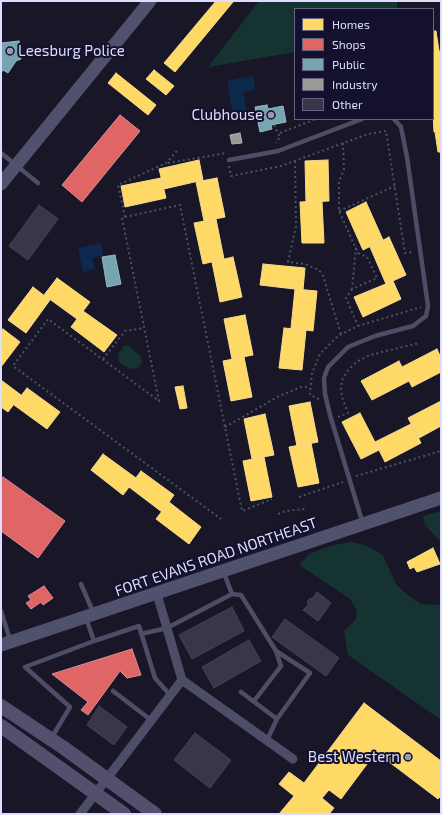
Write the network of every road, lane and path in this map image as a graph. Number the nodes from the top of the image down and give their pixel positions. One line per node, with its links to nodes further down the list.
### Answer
1 (150, 1): 15 (street)
2 (313, 120): 6 (path)
3 (359, 120): 12 (lane)
4 (395, 120): 43 (lane)
5 (274, 125): 6 (path)
6 (279, 133): 7 (path)
7 (275, 144)
8 (343, 144): 13 (path); 18 (path); 19 (path)
9 (178, 151): 14 (path)
10 (234, 152): 14 (path)
11 (1, 153): 15 (lane)
12 (229, 161): 13 (path)
13 (295, 161): 27 (path)
14 (166, 163): 20 (path)
15 (16, 165): 16 (lane); 17 (street)
16 (38, 183)
17 (1, 184)
18 (395, 186): 19 (path); 22 (path)
19 (339, 211): 21 (path)
20 (125, 218): 26 (path); 33 (path)
21 (356, 247): 23 (path); 23 (path)
22 (415, 258)
23 (352, 289): 25 (path)
24 (421, 300): 25 (path)
25 (358, 326): 27 (path)
26 (144, 328): 29 (path); 29 (path)
27 (341, 335): 30 (path)
28 (419, 343): 32 (path)
29 (103, 359): 42 (path)
30 (310, 387): 31 (path); 33 (path)
31 (320, 404)
32 (339, 422)
33 (225, 427): 39 (path)
34 (441, 451): 35 (path)
35 (354, 470)
36 (342, 475): 37 (path)
37 (298, 497)
38 (441, 498): 43 (street, FORT EVANS ROAD NORTHEAST)
39 (272, 499)
40 (305, 509): 41 (path)
41 (278, 514)
42 (221, 519)
43 (362, 524): 44 (street, FORT EVANS ROAD NORTHEAST)
44 (223, 570): 46 (street, FORT EVANS ROAD NORTHEAST); 47 (lane)
45 (81, 584): 49 (lane)
46 (157, 594): 49 (street, FORT EVANS ROAD NORTHEAST); 50 (street)
47 (232, 594): 50 (lane); 54 (lane)
48 (1, 611): 53 (lane)
49 (90, 616): 52 (lane); 53 (street, FORT EVANS ROAD NORTHEAST)
50 (167, 628): 51 (lane); 55 (street)
51 (141, 634): 52 (lane); 58 (lane)
52 (94, 641): 64 (lane)
53 (6, 643)
54 (276, 651): 59 (lane); 61 (lane)
55 (182, 680): 58 (street); 65 (street)
56 (113, 692): 62 (lane)
57 (241, 692): 59 (lane)
58 (170, 695): 62 (street)
59 (254, 701): 61 (lane)
60 (1, 706): 64 (main road)
61 (277, 719): 65 (lane)
62 (151, 720): 67 (street)
63 (1, 726): 68 (main road)
64 (51, 739): 67 (main road)
65 (267, 740): 66 (street)
66 (293, 759)
67 (106, 779): 68 (street); 71 (main road)
68 (96, 793): 69 (street); 70 (main road)
69 (80, 814)
70 (124, 814)
71 (155, 814)

